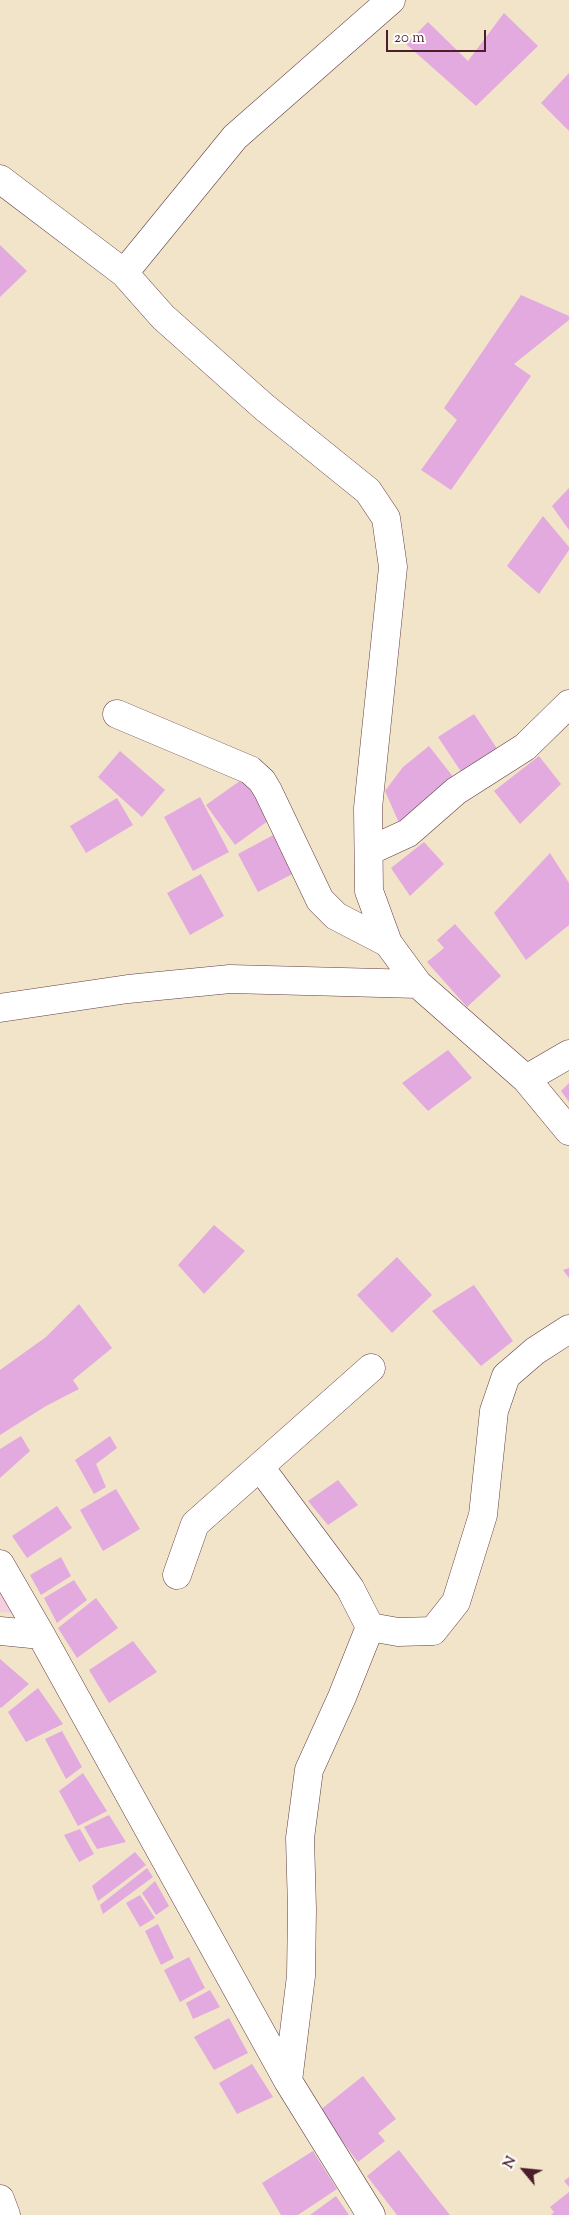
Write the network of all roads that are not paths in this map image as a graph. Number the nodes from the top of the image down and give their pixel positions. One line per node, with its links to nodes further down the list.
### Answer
1 (391, 0): 3 (street)
2 (0, 179): 3 (street)
3 (124, 273): 6 (street)
4 (569, 704): 6 (street)
5 (117, 714): 7 (street)
6 (368, 851): 7 (street)
7 (388, 943): 8 (street)
8 (418, 984): 9 (street); 11 (street)
9 (0, 1008)
10 (569, 1054): 11 (street)
11 (526, 1079): 12 (street)
12 (569, 1132)
13 (569, 1329): 18 (street)
14 (371, 1368): 15 (street)
15 (260, 1467): 17 (street); 18 (street)
16 (0, 1564): 20 (street)
17 (177, 1575)
18 (370, 1627): 21 (street)
19 (0, 1631): 20 (street)
20 (41, 1635): 21 (street)
21 (288, 2081): 24 (street)
22 (0, 2199): 23 (street)
23 (6, 2215)
24 (371, 2215)

